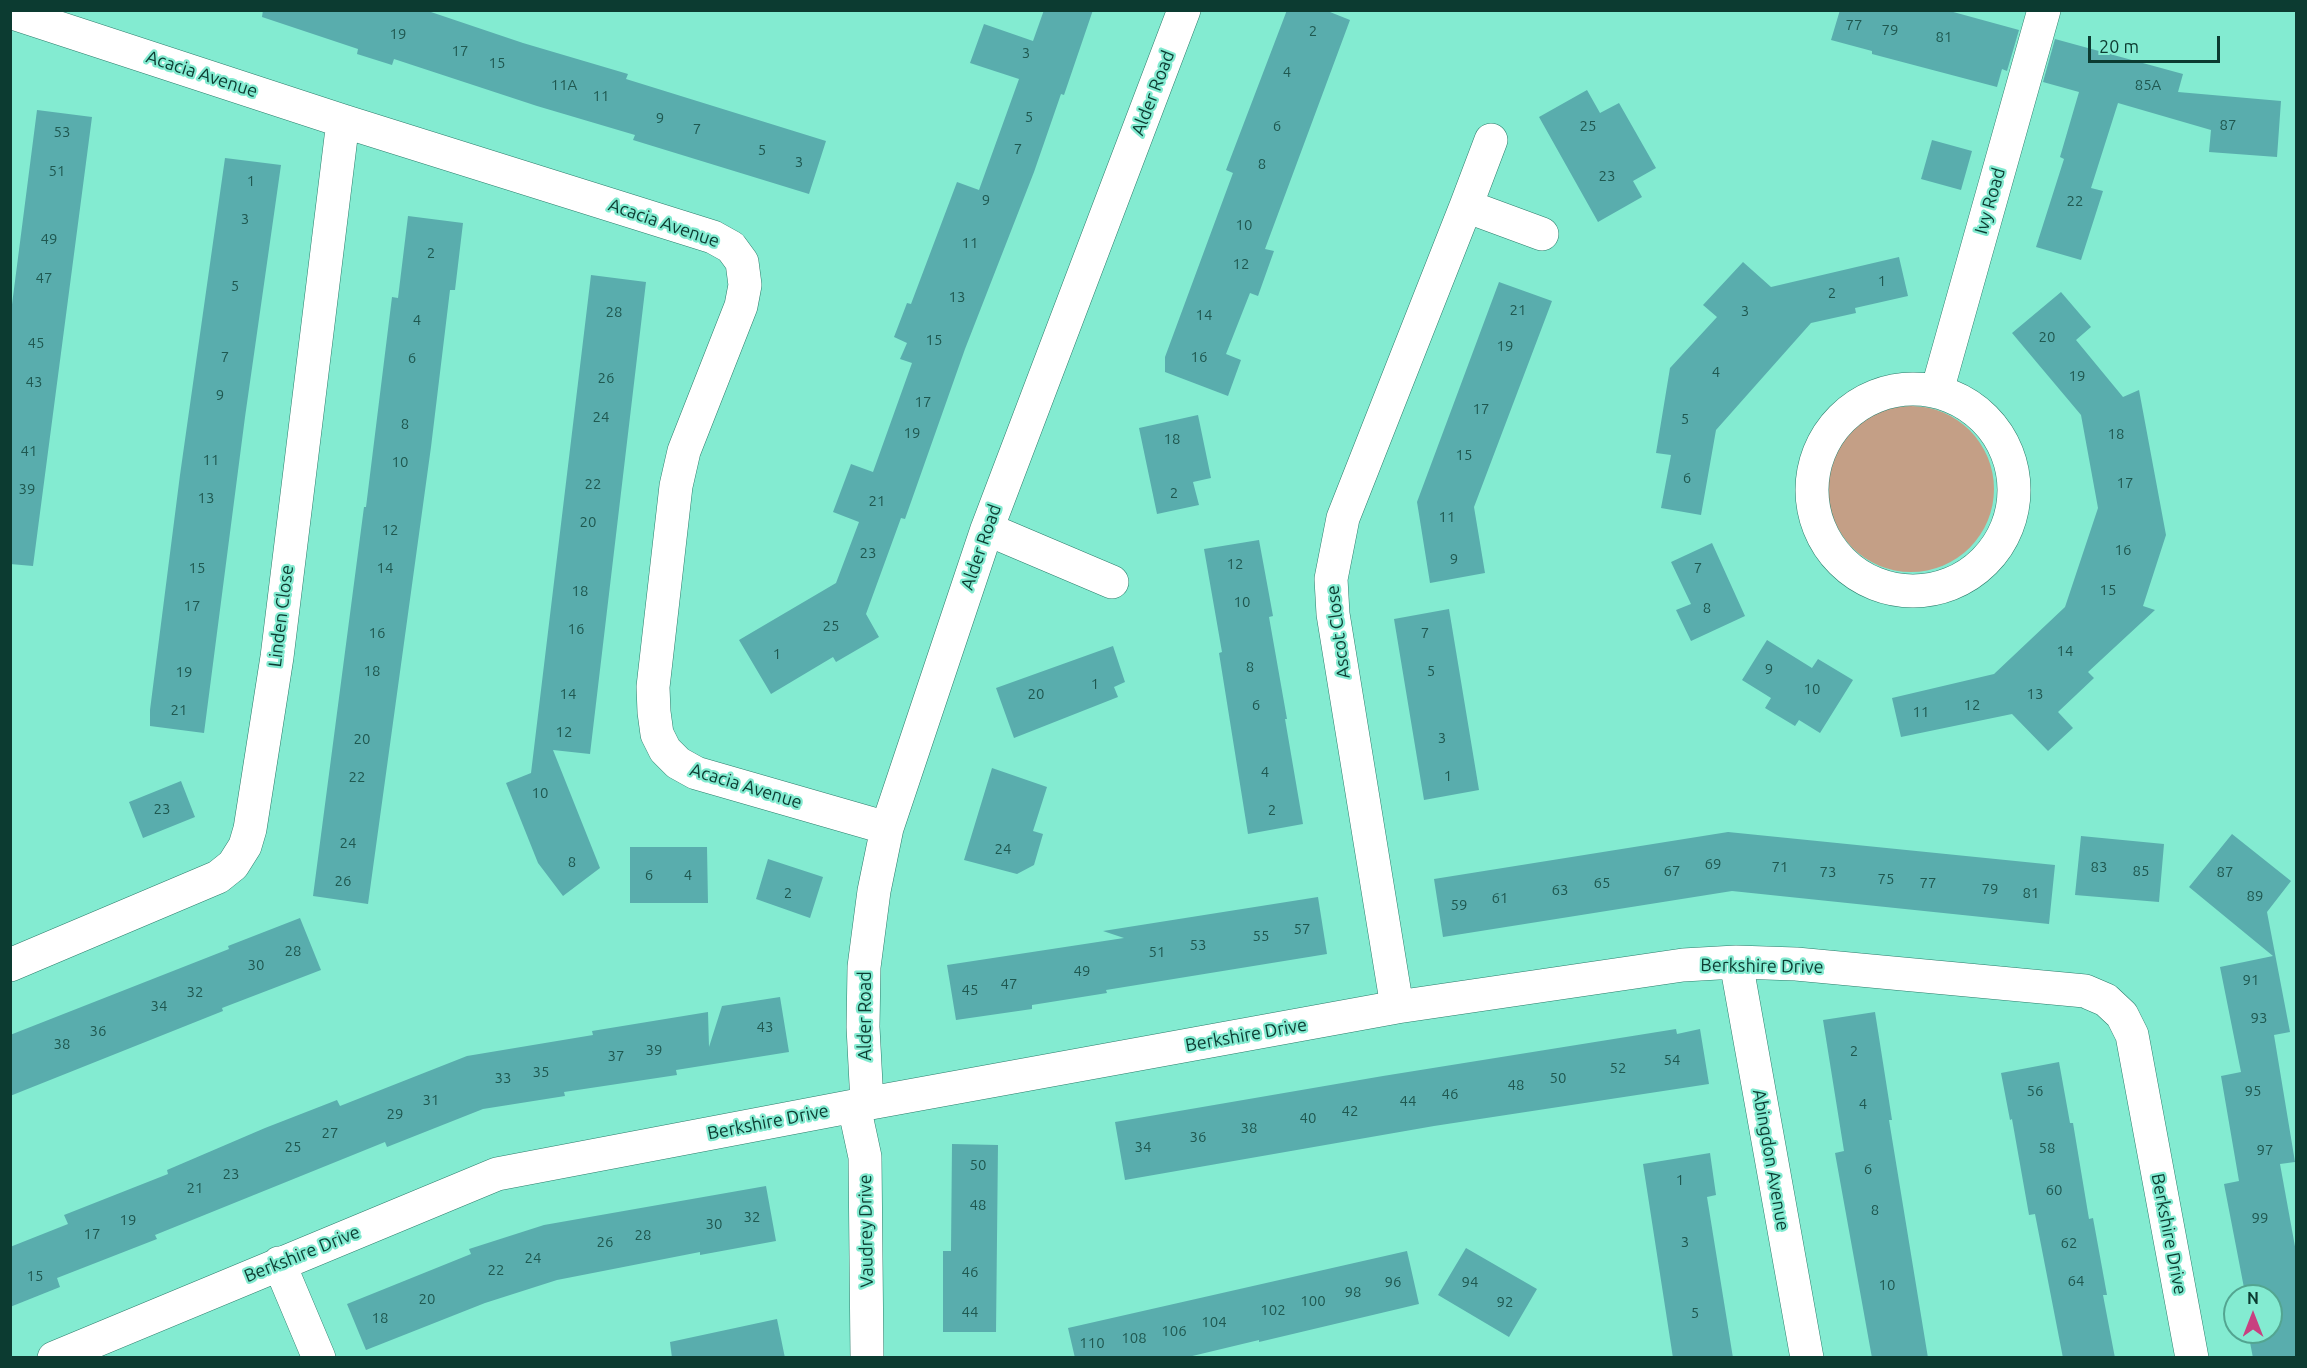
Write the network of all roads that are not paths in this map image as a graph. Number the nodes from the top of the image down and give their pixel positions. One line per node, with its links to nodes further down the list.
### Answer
1 (1184, 10): 9 (street, Alder Road)
2 (2044, 10): 8 (street, Ivy Road)
3 (10, 12): 4 (street, Acacia Avenue)
4 (343, 121): 11 (street, Acacia Avenue); 13 (street, Linden Close)
5 (1491, 140): 6 (street, Ascot Close)
6 (1466, 206): 7 (street); 14 (street, Ascot Close)
7 (1542, 234)
8 (1937, 391): 8 (street)
9 (987, 529): 10 (street); 11 (street, Alder Road)
10 (1112, 582)
11 (887, 828): 15 (street, Alder Road)
12 (1736, 962): 14 (street, Berkshire Drive); 20 (street, Abingdon Avenue); 21 (street, Berkshire Drive)
13 (10, 965)
14 (1397, 1007): 15 (street, Berkshire Drive)
15 (860, 1105): 16 (street, Berkshire Drive); 19 (street, Vaudrey Drive)
16 (279, 1263): 17 (street, Berkshire Drive); 18 (street)
17 (54, 1358)
18 (318, 1358)
19 (867, 1358)
20 (1807, 1358)
21 (2192, 1358)

